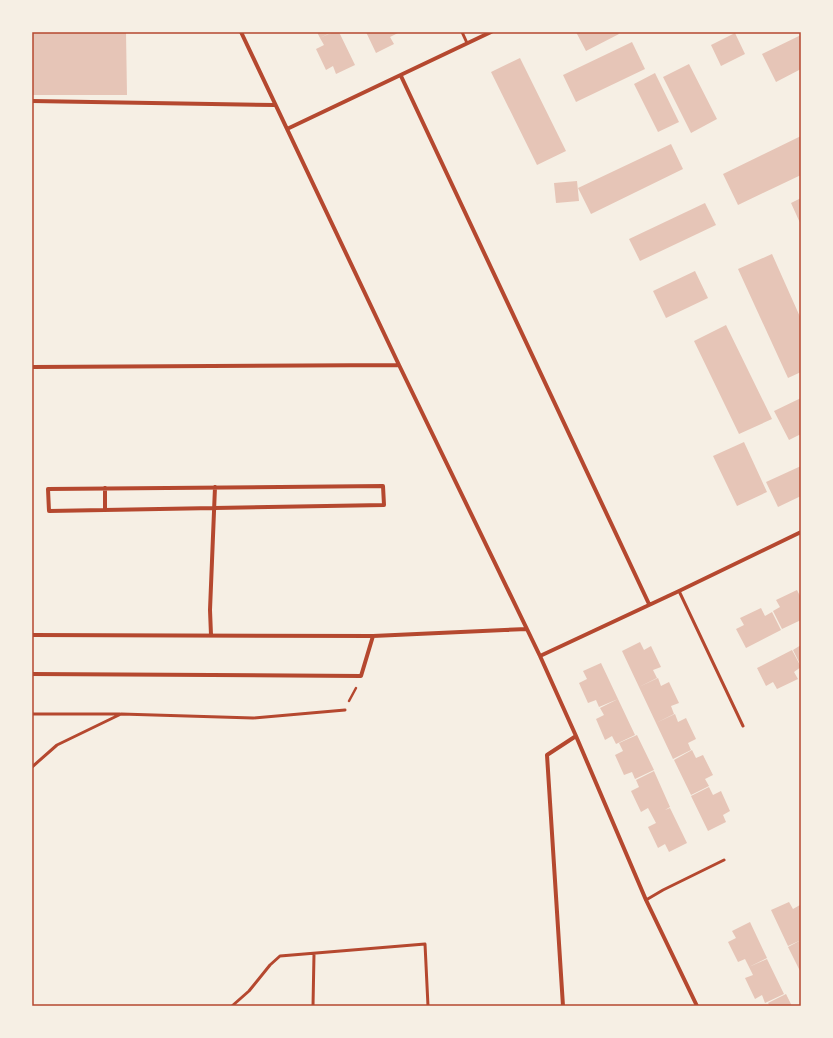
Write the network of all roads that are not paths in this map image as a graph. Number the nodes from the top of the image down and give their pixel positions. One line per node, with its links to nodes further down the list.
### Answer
1 (241, 32): 7 (street)
2 (462, 32): 4 (lane)
3 (491, 32): 4 (street)
4 (467, 43): 5 (street)
5 (401, 76): 8 (street); 17 (street)
6 (32, 101): 7 (street)
7 (275, 105): 8 (street)
8 (287, 129): 9 (street)
9 (399, 365): 10 (street); 18 (street)
10 (32, 367)
11 (105, 488): 12 (street); 14 (street); 14 (street)
12 (215, 488): 13 (street); 13 (street)
13 (214, 508): 14 (street); 20 (street)
14 (106, 510)
15 (801, 532): 16 (street)
16 (679, 591): 17 (street); 27 (lane)
17 (649, 604): 22 (street)
18 (527, 628): 21 (street); 22 (street)
19 (32, 635): 20 (street)
20 (211, 635): 21 (street)
21 (373, 636): 23 (street)
22 (540, 656): 28 (street)
23 (32, 674)
24 (345, 710): 26 (lane)
25 (32, 714): 26 (lane)
26 (121, 714): 29 (lane)
27 (742, 726)
28 (576, 736): 31 (street); 36 (street)
29 (32, 767)
30 (724, 860): 31 (lane)
31 (646, 900): 37 (street)
32 (314, 954): 33 (lane); 34 (lane); 35 (lane)
33 (232, 1006)
34 (313, 1006)
35 (428, 1006)
36 (563, 1006)
37 (697, 1006)

